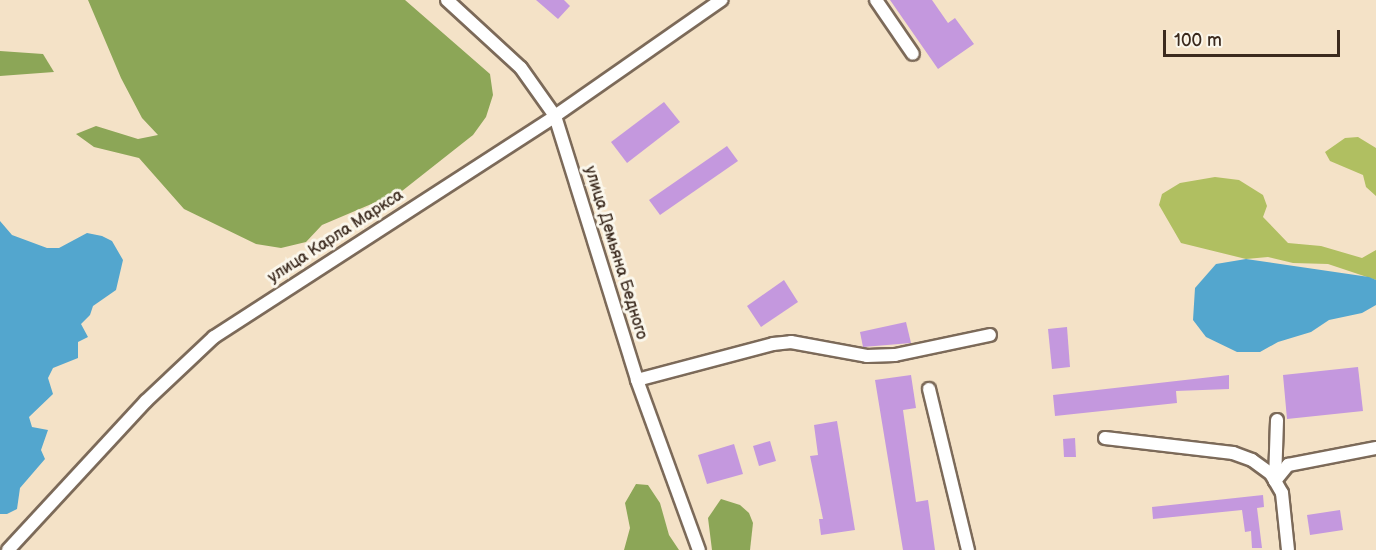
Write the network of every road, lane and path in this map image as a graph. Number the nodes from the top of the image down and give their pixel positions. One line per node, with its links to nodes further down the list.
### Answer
1 (447, 0): 5 (street, улица Демьяна Бедного)
2 (721, 0): 5 (street, улица Карла Маркса)
3 (876, 0): 4 (street)
4 (912, 54)
5 (555, 116): 7 (street, улица Демьяна Бедного); 13 (street, улица Карла Маркса)
6 (990, 335): 7 (street)
7 (637, 380): 14 (street, улица Демьяна Бедного)
8 (929, 389): 15 (street)
9 (1277, 420): 12 (street)
10 (1105, 438): 12 (street)
11 (1376, 448): 12 (street)
12 (1275, 481): 16 (street)
13 (9, 550)
14 (699, 550)
15 (968, 550)
16 (1288, 550)

